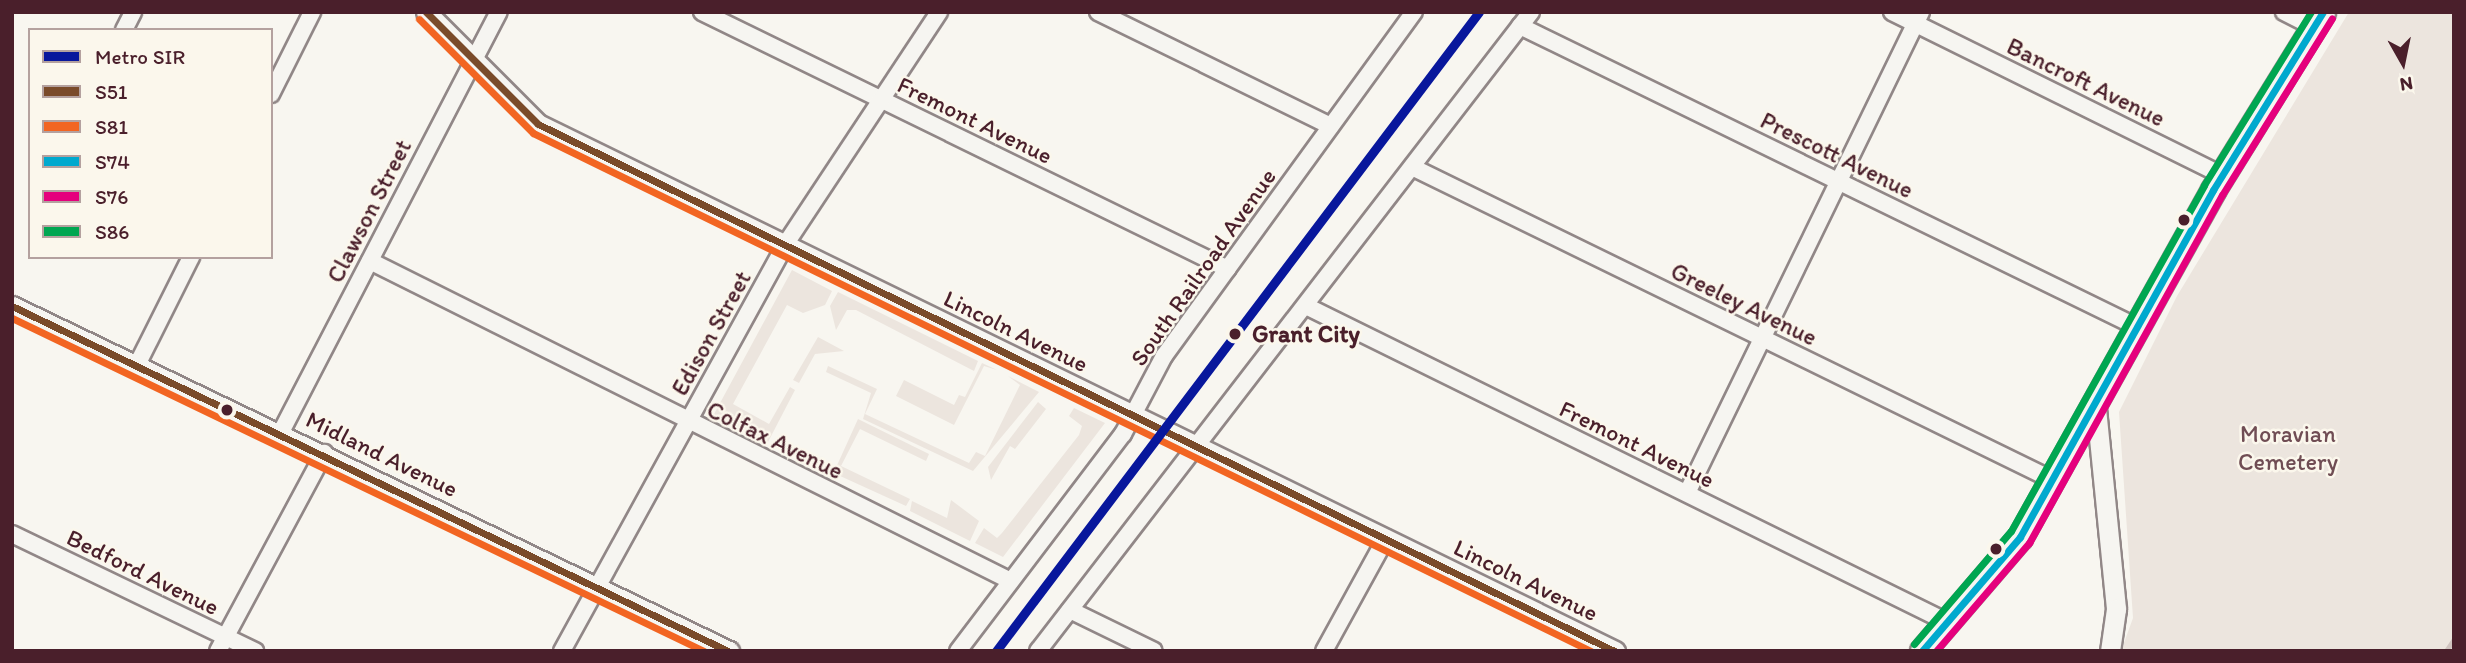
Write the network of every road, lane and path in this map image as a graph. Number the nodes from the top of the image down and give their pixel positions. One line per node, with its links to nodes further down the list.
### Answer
1 (133, 12): 15 (street)
2 (312, 12): 17 (street)
3 (426, 12): 16 (street, Lincoln Avenue)
4 (499, 12): 16 (street, Clawson Street)
5 (702, 12): 18 (street, Fremont Avenue)
6 (939, 12): 18 (street, Edison Street)
7 (1098, 12): 19 (street)
8 (1414, 12): 19 (street, South Railroad Avenue)
9 (1531, 12): 14 (street)
10 (1892, 12): 12 (street, Bancroft Avenue)
11 (2284, 12): 13 (street)
12 (1918, 18): 21 (street, Bancroft Avenue); 22 (street)
13 (2317, 19): 21 (main road)
14 (1520, 26): 20 (street); 22 (street, Prescott Avenue)
15 (125, 28)
16 (472, 58): 23 (street, Lincoln Avenue); 25 (street, Clawson Street)
17 (273, 90)
18 (882, 100): 23 (street, Edison Street); 26 (street, Fremont Avenue)
19 (1331, 126): 26 (street, South Railroad Avenue)
20 (1412, 167): 28 (street); 30 (street, Greeley Avenue)
21 (2222, 175): 29 (main road)
22 (1838, 181): 29 (street, Prescott Avenue); 30 (street)
23 (785, 245): 33 (street, Lincoln Avenue); 34 (street, Edison Street)
24 (190, 259): 31 (street)
25 (370, 261): 34 (street, Colfax Avenue); 35 (street, Clawson Street)
26 (1228, 269): 33 (street, South Railroad Avenue)
27 (12, 306): 31 (street, Midland Avenue)
28 (1306, 306): 36 (street); 39 (street, Fremont Avenue)
29 (2134, 326): 32 (main road)
30 (1762, 338): 38 (street, Greeley Avenue); 39 (street)
31 (137, 365): 35 (street, Midland Avenue)
32 (2096, 408): 38 (main road); 56 (street)
33 (1138, 419): 36 (street, Lincoln Avenue); 42 (street, South Railroad Avenue)
34 (688, 423): 42 (street, Colfax Avenue); 43 (street, Edison Street)
35 (281, 432): 37 (street, Midland Avenue)
36 (1192, 445): 41 (street, Lincoln Avenue); 44 (street)
37 (324, 453): 43 (street, Midland Avenue); 46 (street)
38 (2055, 481): 45 (main road)
39 (1687, 493): 45 (street, Fremont Avenue)
40 (12, 534): 46 (street, Bedford Avenue)
41 (1386, 538): 53 (street); 54 (street, Lincoln Avenue)
42 (1011, 581): 50 (street, South Railroad Avenue)
43 (598, 587): 48 (street, Edison Street); 49 (street, Midland Avenue)
44 (1070, 610): 51 (street); 52 (street)
45 (1949, 622): 55 (main road)
46 (222, 644): 47 (street, Bedford Avenue)
47 (255, 651)
48 (562, 651)
49 (729, 651)
50 (958, 651)
51 (1038, 651)
52 (1154, 651)
53 (1324, 651)
54 (1615, 651)
55 (1922, 651)
56 (2110, 651)

